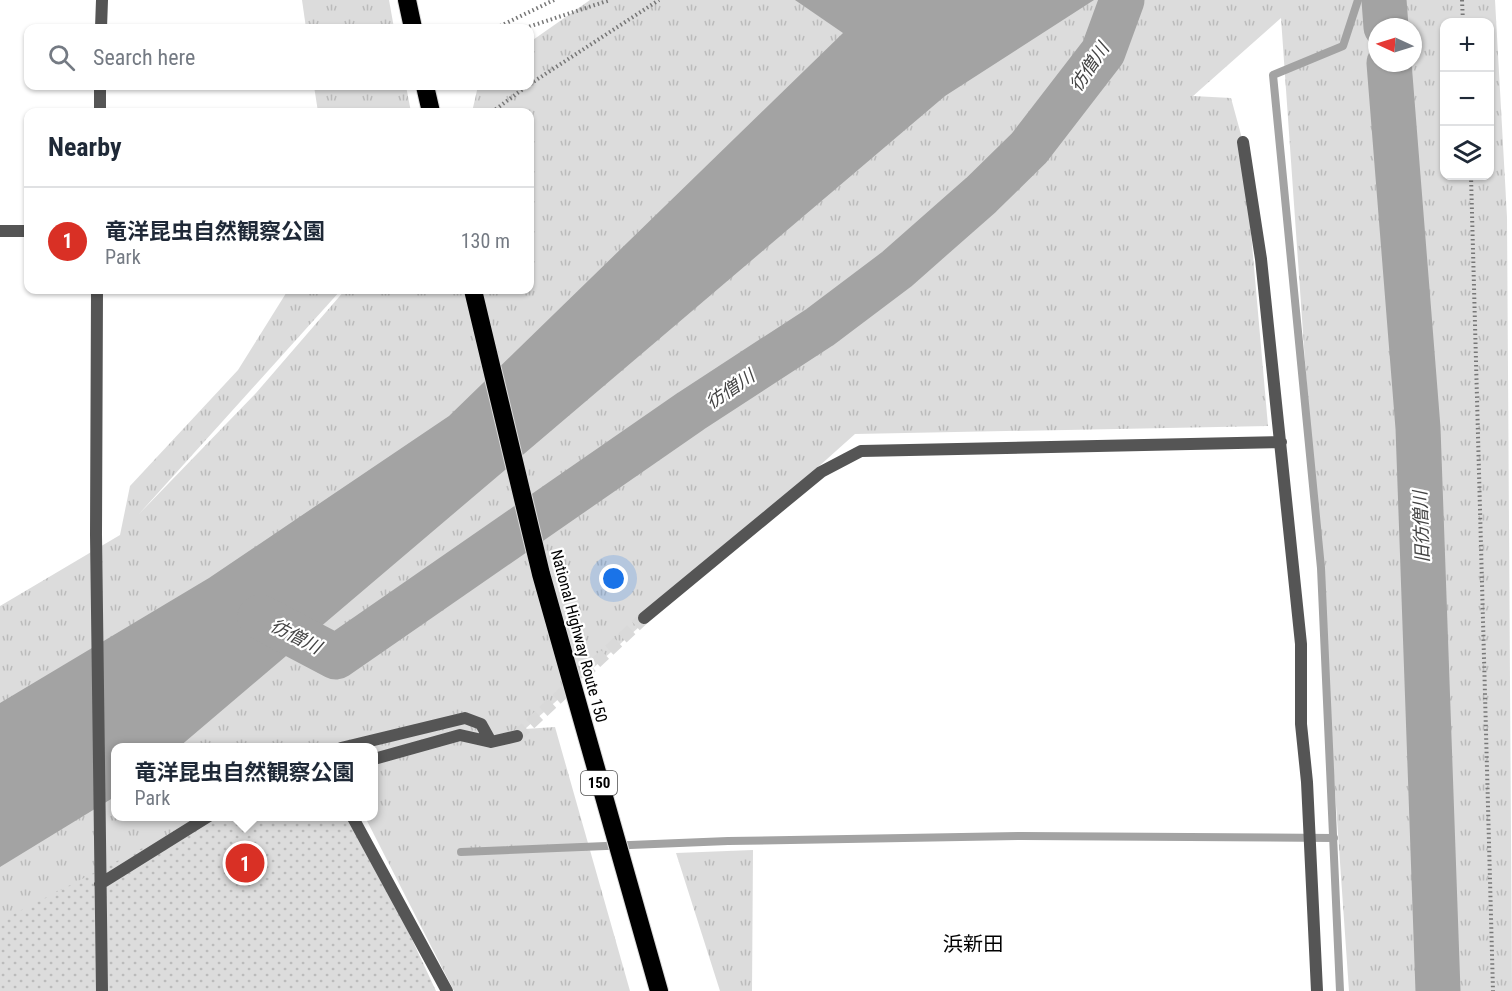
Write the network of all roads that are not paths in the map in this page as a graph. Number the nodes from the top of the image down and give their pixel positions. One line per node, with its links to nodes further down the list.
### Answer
1 (102, 0): 3 (street)
2 (407, 0): 4 (highway)
3 (101, 24)
4 (411, 24)
5 (100, 90): 7 (street)
6 (426, 90): 8 (highway)
7 (100, 108)
8 (430, 108)
9 (1243, 142): 14 (street)
10 (0, 231): 11 (street)
11 (24, 231)
12 (98, 294): 22 (street)
13 (474, 294): 25 (highway, National Highway Route 150 / 150)
14 (1281, 442): 15 (street); 26 (street)
15 (644, 618)
16 (517, 736): 17 (street)
17 (491, 742): 18 (street); 19 (street)
18 (358, 743)
19 (378, 758)
20 (201, 821): 22 (street)
21 (355, 821): 24 (street)
22 (100, 884): 23 (street)
23 (102, 991)
24 (447, 991)
25 (659, 991)
26 (1317, 991)

